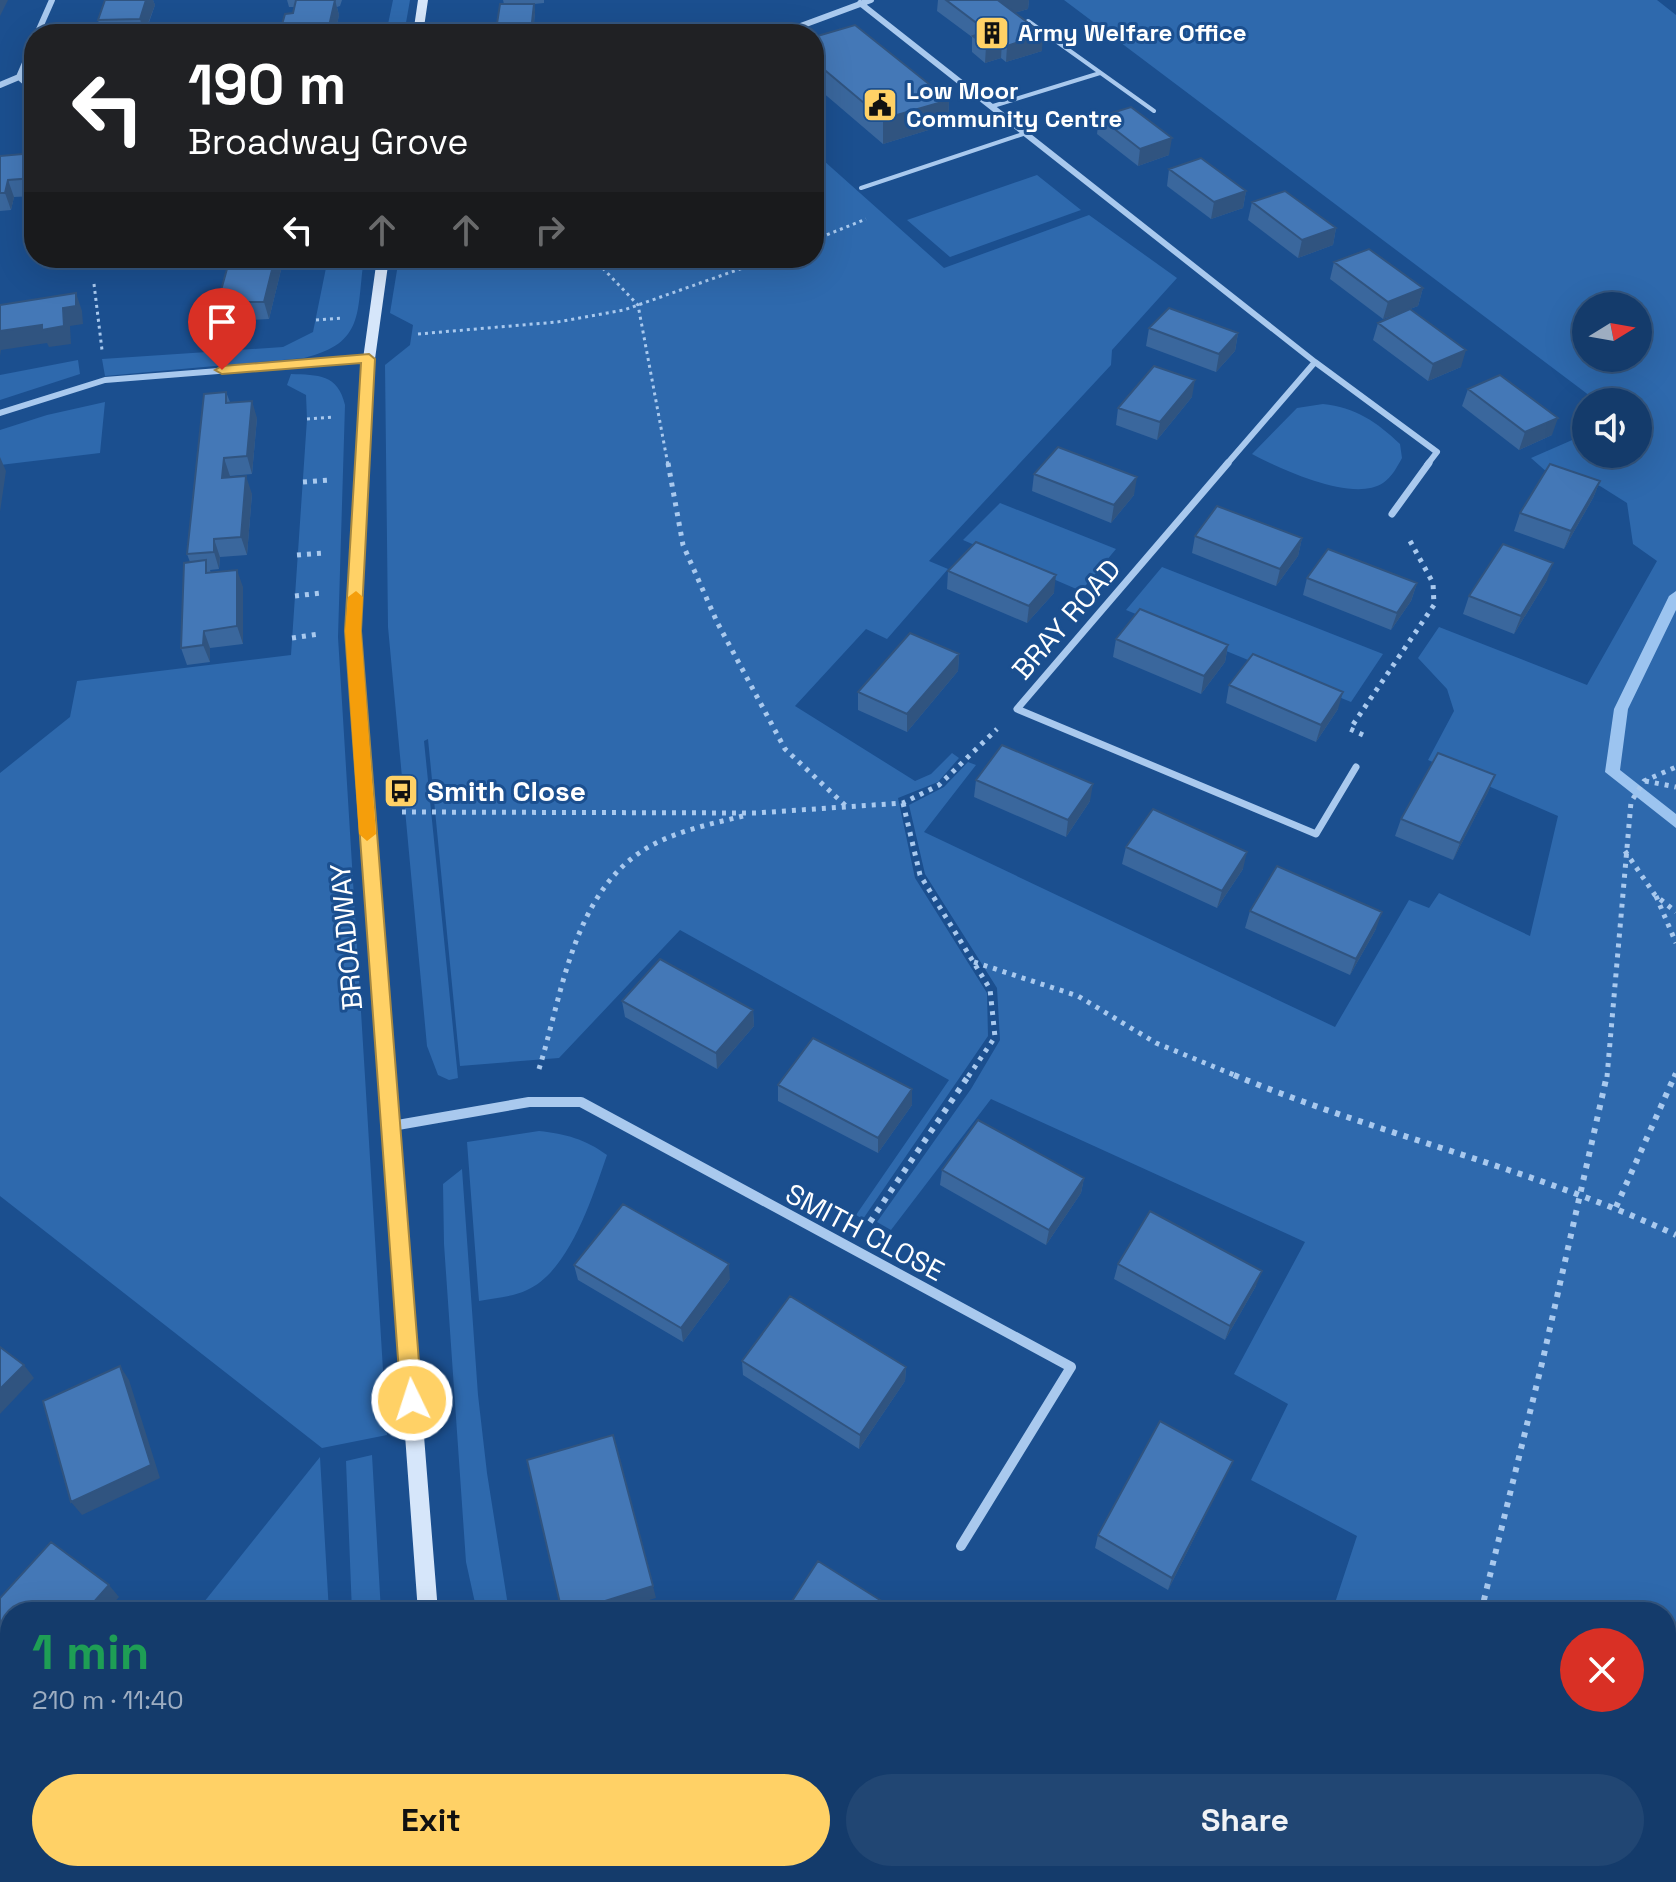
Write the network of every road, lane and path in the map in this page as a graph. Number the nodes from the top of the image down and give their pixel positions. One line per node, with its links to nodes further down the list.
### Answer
1 (52, 0): 6 (street)
2 (423, 0): 7 (street)
3 (871, 0): 4 (street)
4 (860, 3): 8 (street); 14 (street)
5 (1028, 21): 10 (lane)
6 (41, 24)
7 (419, 24)
8 (805, 24)
9 (24, 65): 11 (street)
10 (1100, 73): 14 (lane); 15 (lane)
11 (19, 77): 12 (street); 13 (street)
12 (24, 81)
13 (0, 85)
14 (993, 106): 16 (street)
15 (1154, 111)
16 (1026, 133): 17 (lane); 25 (street)
17 (861, 188)
18 (382, 268): 24 (street, BROADWAY)
19 (603, 268): 22 (path)
20 (743, 268): 22 (path)
21 (94, 284): 26 (path)
22 (638, 305): 23 (path); 35 (path)
23 (418, 334)
24 (369, 359): 26 (street); 37 (street, BROADWAY)
25 (1315, 362): 28 (street); 29 (street, BRAY ROAD)
26 (105, 380): 27 (street)
27 (0, 413)
28 (1392, 514): 30 (path)
29 (1017, 709): 30 (street, BRAY ROAD); 34 (path)
30 (1356, 767)
31 (1676, 767): 32 (path)
32 (1644, 781): 33 (path); 38 (path)
33 (1676, 787)
34 (903, 803): 35 (path); 42 (path)
35 (848, 807): 36 (path)
36 (756, 813): 37 (path); 44 (path)
37 (366, 816): 45 (street, BROADWAY)
38 (1625, 850): 39 (path); 46 (path)
39 (1655, 895): 40 (path); 41 (path)
40 (1676, 912)
41 (1676, 943)
42 (974, 962): 46 (path); 49 (path)
43 (1676, 1072): 47 (path)
44 (529, 1102): 45 (street, SMITH CLOSE); 49 (street, SMITH CLOSE)
45 (391, 1126): 51 (street, BROADWAY)
46 (1579, 1197): 47 (path); 52 (path)
47 (1616, 1207): 48 (path)
48 (1676, 1235)
49 (851, 1250): 50 (street, SMITH CLOSE)
50 (961, 1546)
51 (427, 1602)
52 (1483, 1602)

